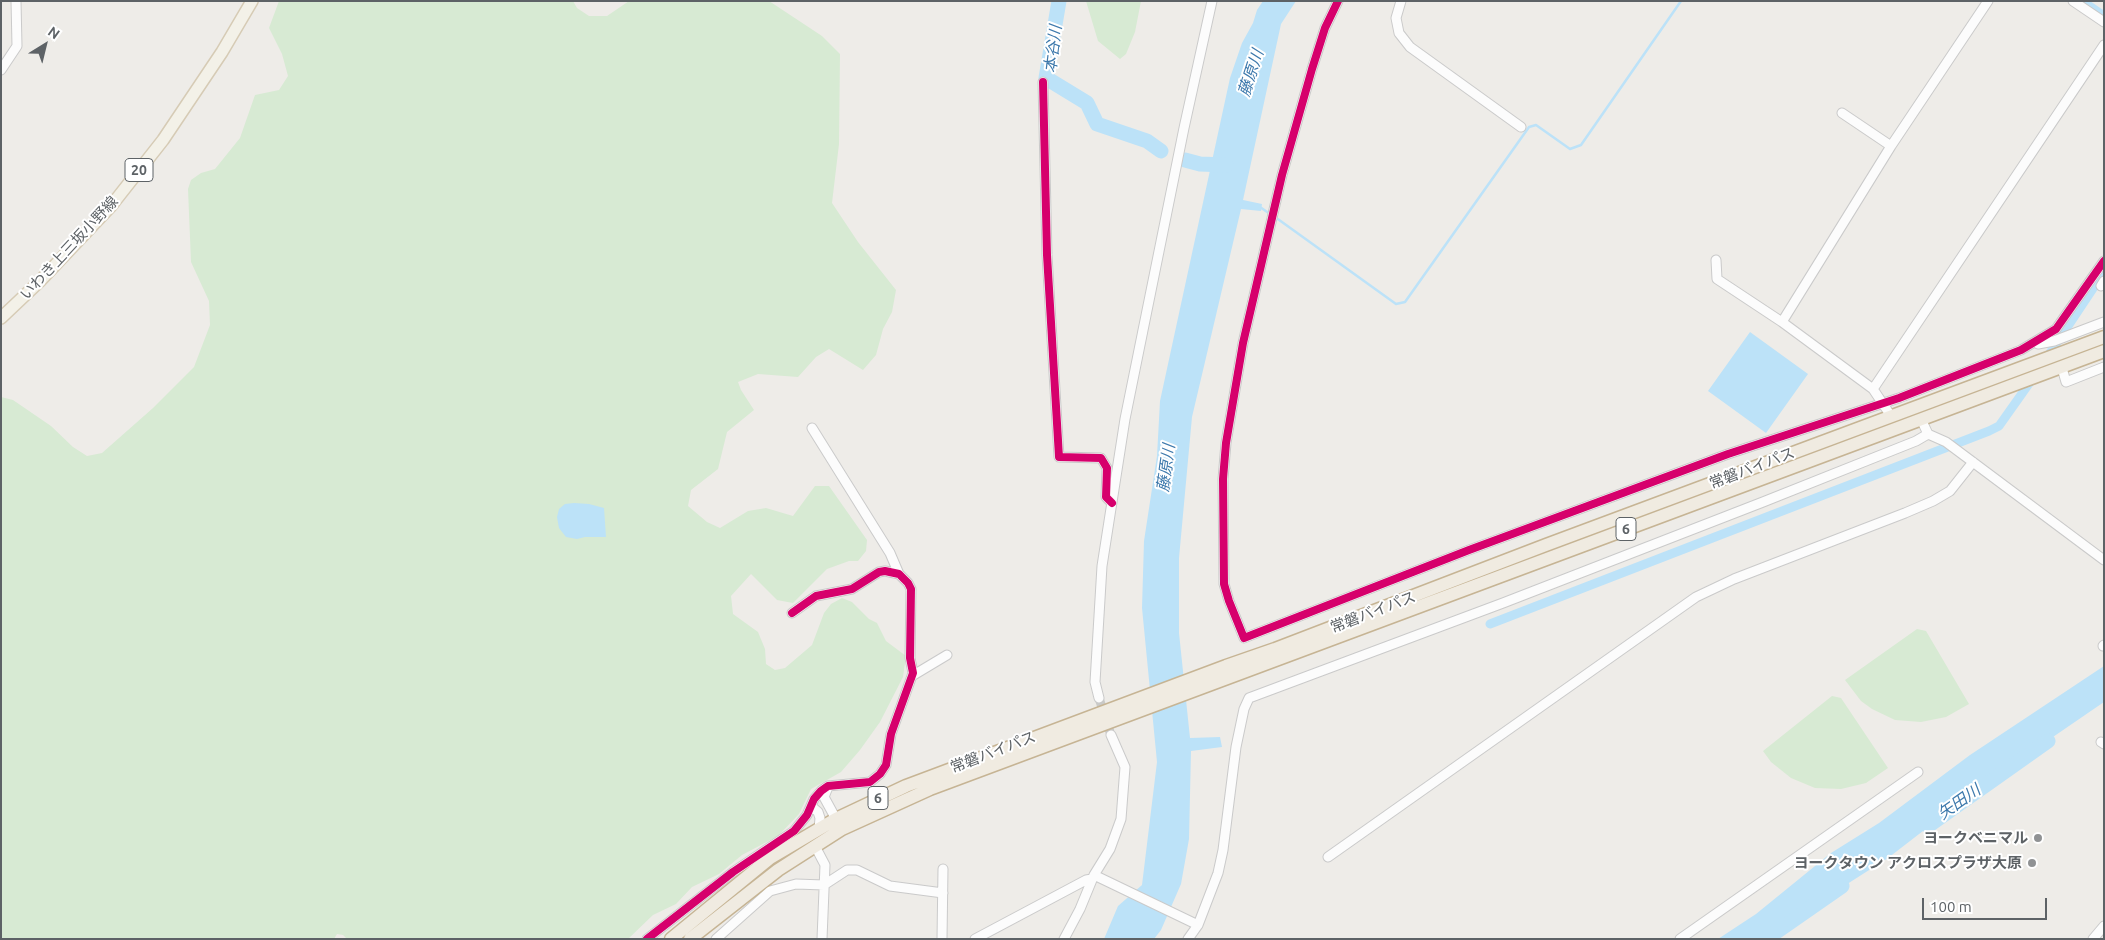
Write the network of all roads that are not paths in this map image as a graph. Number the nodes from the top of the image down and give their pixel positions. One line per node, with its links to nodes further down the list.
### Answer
1 (16, 1): 10 (street)
2 (252, 1): 17 (main road, いわき上三坂小野線 / 20)
3 (1212, 1): 32 (street)
4 (1338, 1): 26 (street)
5 (1401, 1): 13 (street)
6 (1988, 1): 14 (street)
7 (2074, 1): 8 (street)
8 (2104, 22)
9 (2104, 44): 25 (street)
10 (1, 70)
11 (1043, 82): 32 (street)
12 (1842, 113): 14 (street)
13 (1522, 127)
14 (1891, 146): 18 (street)
15 (1716, 260): 18 (street)
16 (2104, 261): 21 (street)
17 (1, 318)
18 (1782, 322): 25 (street)
19 (2104, 322): 21 (street)
20 (2104, 337): 27 (highway, 常磐バイパス / 6)
21 (2032, 345): 26 (street)
22 (2104, 351): 24 (highway, 常磐バイパス / 6)
23 (2104, 367): 24 (street)
24 (2062, 368): 28 (highway, 常磐バイパス / 6)
25 (1873, 389): 26 (street)
26 (1882, 402): 27 (street)
27 (1891, 416): 43 (highway, 常磐バイパス / 6)
28 (1921, 419): 30 (street); 39 (highway, 常磐バイパス / 6)
29 (812, 428): 34 (street)
30 (1928, 434): 31 (street); 51 (street)
31 (1973, 462): 33 (street); 46 (street)
32 (1112, 504): 38 (street)
33 (2104, 560)
34 (898, 574): 35 (street); 37 (street)
35 (792, 613)
36 (947, 655): 37 (street)
37 (912, 676): 41 (street)
38 (1099, 698)
39 (1112, 728): 45 (highway, 常磐バイパス / 6); 48 (street)
40 (1918, 772): 62 (street)
41 (828, 786): 42 (street); 43 (street)
42 (811, 806): 44 (street); 53 (street)
43 (836, 819): 44 (highway, 常磐バイパス / 6)
44 (819, 829): 54 (highway, 常磐バイパス / 6)
45 (815, 846): 49 (street); 55 (highway, 常磐バイパス / 6)
46 (1328, 857)
47 (943, 869): 50 (street)
48 (1093, 877): 51 (street); 59 (street); 60 (street)
49 (824, 885): 50 (street); 56 (street); 57 (street)
50 (943, 893): 58 (street)
51 (1198, 925): 61 (street)
52 (2104, 926): 63 (street)
53 (647, 939)
54 (671, 939)
55 (690, 939)
56 (716, 939)
57 (822, 939)
58 (942, 939)
59 (975, 939)
60 (1064, 939)
61 (1188, 939)
62 (1680, 939)
63 (2093, 939)

